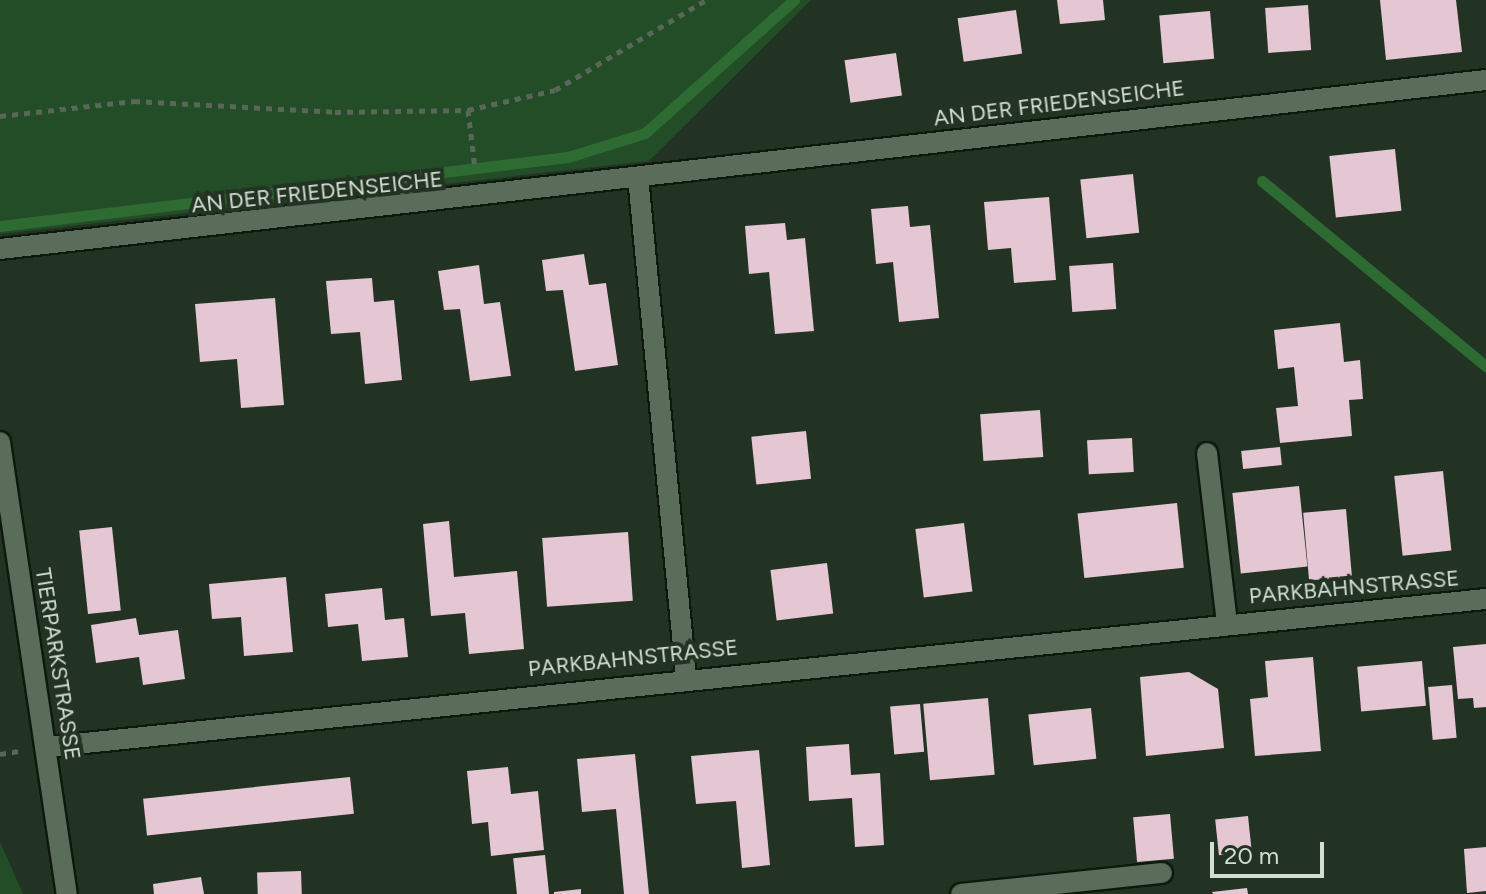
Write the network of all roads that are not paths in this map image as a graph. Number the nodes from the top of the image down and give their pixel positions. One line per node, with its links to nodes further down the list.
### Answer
1 (1486, 80): 2 (street, AN DER FRIEDENSEICHE)
2 (638, 177): 3 (street, AN DER FRIEDENSEICHE); 8 (street)
3 (0, 249)
4 (0, 442): 9 (street, TIERPARKSTRASSE)
5 (1207, 453): 7 (street, PARKBAHNSTRASSE)
6 (1486, 599): 7 (street, PARKBAHNSTRASSE)
7 (1227, 623): 8 (street, PARKBAHNSTRASSE)
8 (686, 676): 9 (street, PARKBAHNSTRASSE)
9 (46, 747): 11 (street, TIERPARKSTRASSE)
10 (1162, 873): 12 (street)
11 (67, 894)
12 (961, 894)

